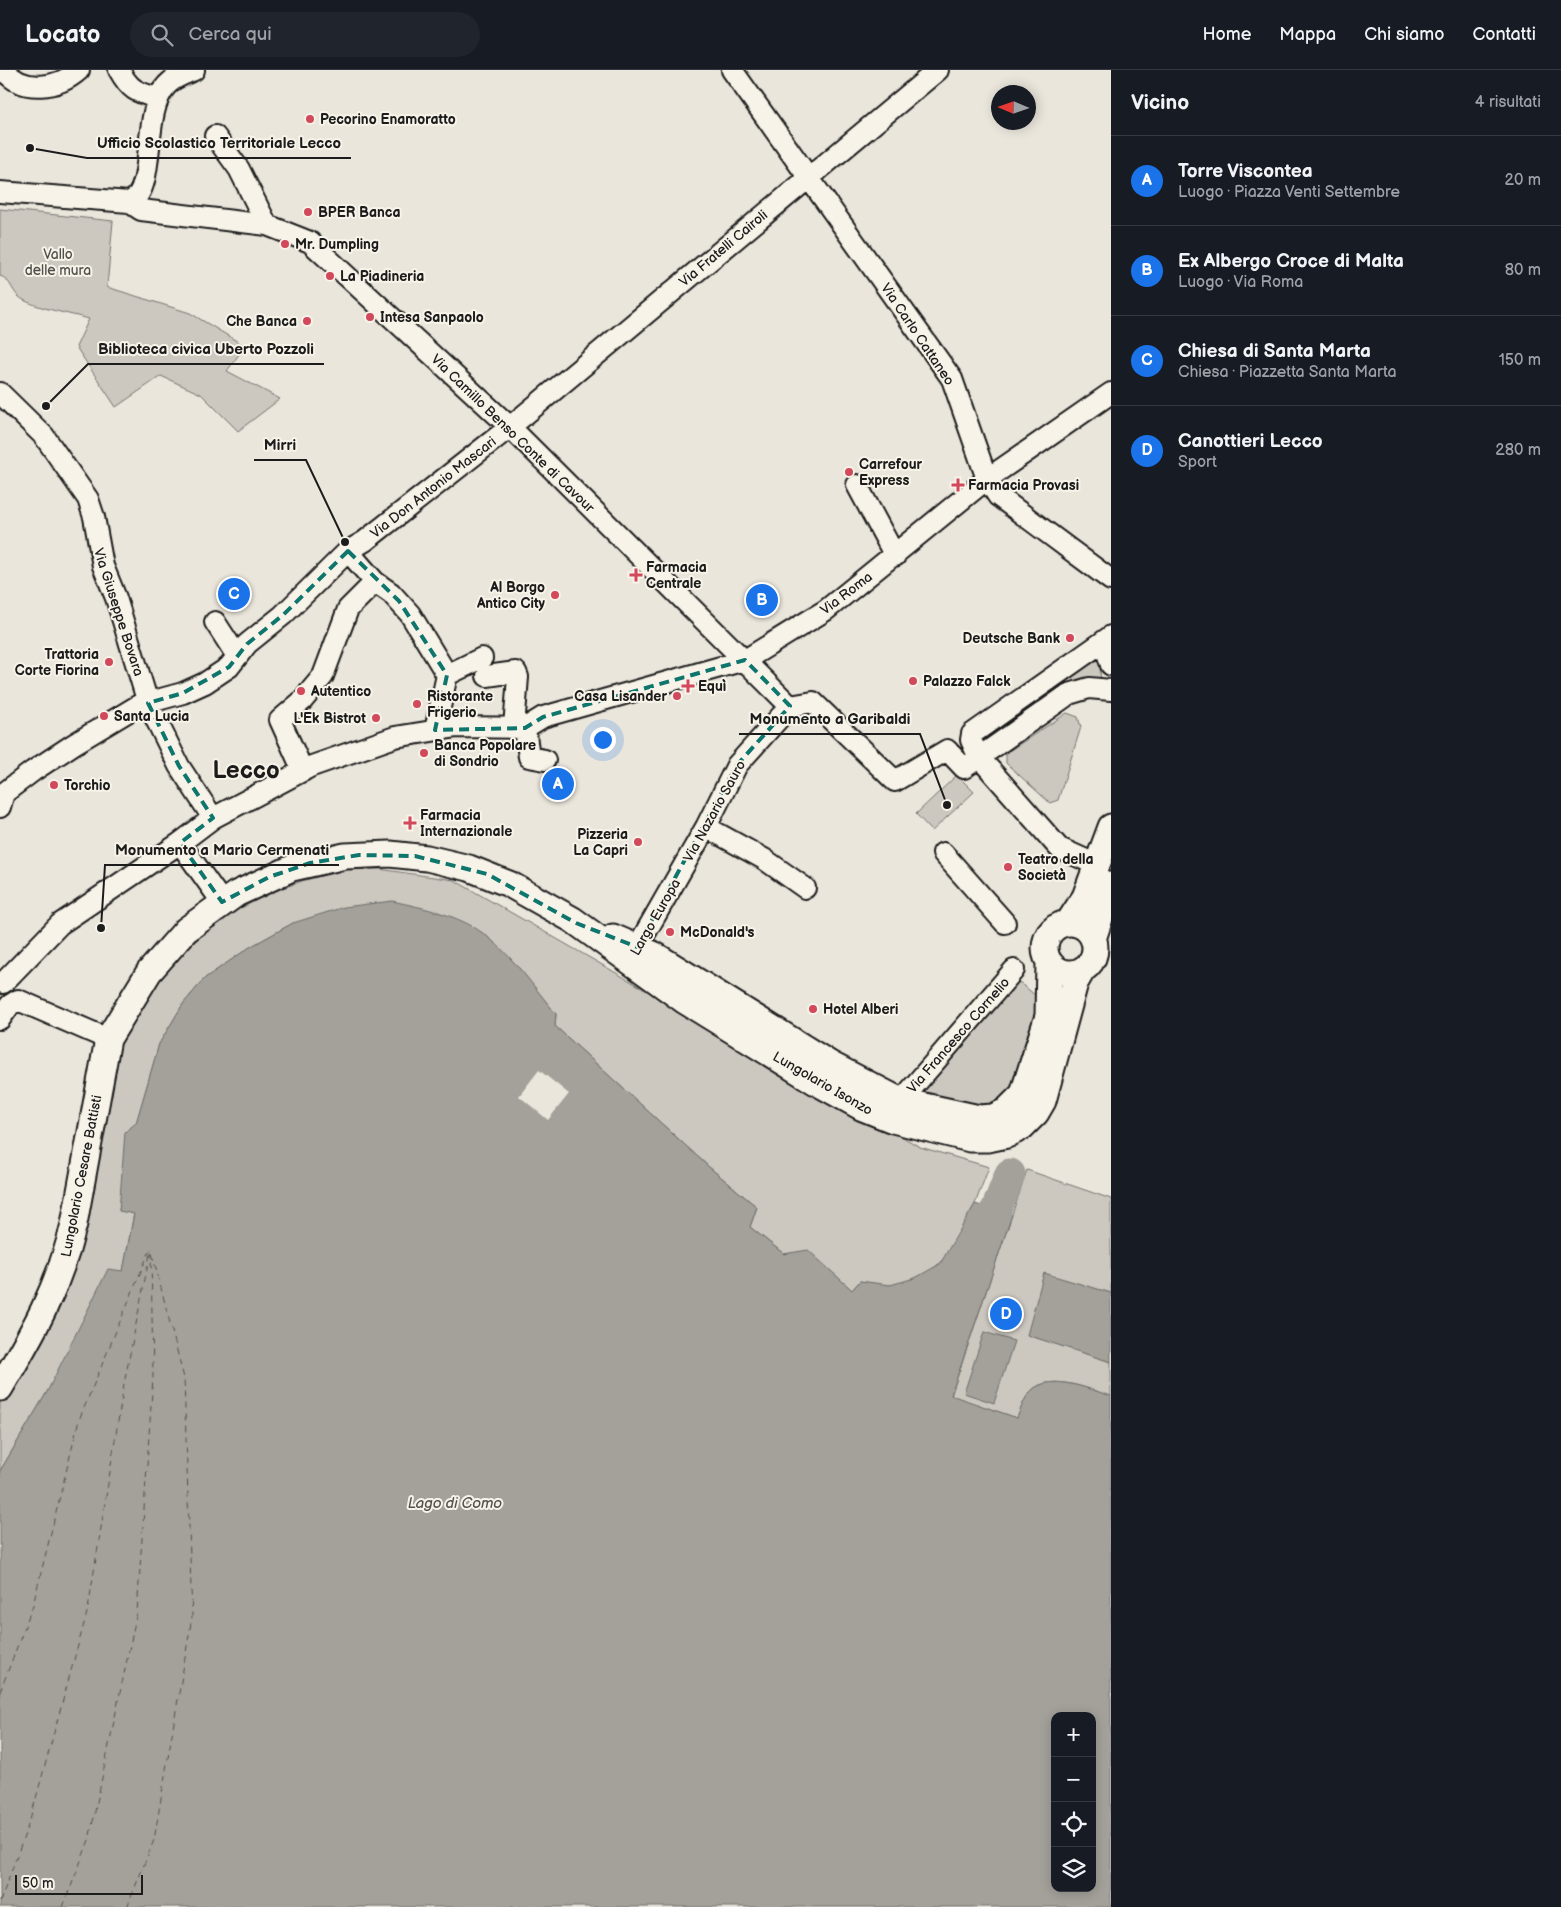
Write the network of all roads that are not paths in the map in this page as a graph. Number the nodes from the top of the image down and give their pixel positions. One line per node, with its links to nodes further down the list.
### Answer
1 (4, 70): 2 (street)
2 (79, 70)
3 (119, 70): 7 (street)
4 (194, 70): 7 (street)
5 (732, 70): 9 (street, Via Carlo Cattaneo)
6 (938, 70): 9 (street, Via Fratelli Cairoli)
7 (157, 98): 11 (street)
8 (215, 136): 12 (street)
9 (807, 177): 15 (street, Via Fratelli Cairoli); 16 (street, Via Carlo Cattaneo)
10 (0, 192): 11 (street, Via Camillo Benso Conte di Cavour)
11 (129, 202): 12 (street, Via Camillo Benso Conte di Cavour)
12 (267, 225): 15 (street, Via Camillo Benso Conte di Cavour)
13 (0, 393): 29 (street, Via Giuseppe Bovara)
14 (1111, 393): 16 (street, Via Roma)
15 (510, 428): 18 (street, Via Don Antonio Mascari); 25 (street, Via Camillo Benso Conte di Cavour)
16 (987, 479): 19 (street, Via Roma); 20 (street, Via Carlo Cattaneo)
17 (857, 485): 19 (street)
18 (348, 551): 21 (street); 24 (street, Via Don Antonio Mascari)
19 (895, 556): 25 (street, Via Roma)
20 (1111, 580)
21 (375, 582): 27 (street); 35 (street)
22 (215, 622): 24 (street)
23 (1108, 639): 26 (street); 33 (street)
24 (237, 656): 29 (street, Via Don Antonio Mascari)
25 (745, 660): 30 (street, Via Camillo Benso Conte di Cavour); 31 (street, Via Roma)
26 (1111, 665)
27 (448, 675): 31 (street); 32 (street)
28 (1111, 690): 33 (street)
29 (148, 704): 36 (street, Via Don Antonio Mascari); 37 (street, Via Giuseppe Bovara)
30 (790, 706): 33 (street); 39 (street, Via Nazario Sauro)
31 (520, 728): 32 (street); 34 (street)
32 (435, 730): 35 (street)
33 (978, 756): 43 (street)
34 (545, 760)
35 (303, 771): 37 (street)
36 (0, 807)
37 (213, 818): 40 (street)
38 (1111, 826): 43 (main road)
39 (706, 827): 42 (street, Via Nazario Sauro); 44 (street)
40 (186, 838): 45 (street); 52 (street)
41 (943, 853): 46 (street)
42 (680, 872): 48 (street, Largo Europa)
43 (1104, 875): 47 (main road); 49 (main road, Lungolario Isonzo)
44 (805, 888)
45 (222, 902): 48 (main road, Lungolario Isonzo); 54 (main road, Lungolario Isonzo)
46 (1005, 923)
47 (1068, 923): 49 (main road); 50 (main road)
48 (633, 954): 49 (main road, Lungolario Isonzo); 55 (main road, Lungolario Isonzo)
49 (1095, 955): 50 (main road)
50 (1049, 962): 55 (main road, Lungolario Isonzo)
51 (1014, 970): 55 (street, Via Francesco Cornelio)
52 (3, 983)
53 (0, 1019): 54 (street)
54 (108, 1039): 56 (main road, Lungolario Cesare Battisti)
55 (901, 1101)
56 (0, 1388)

